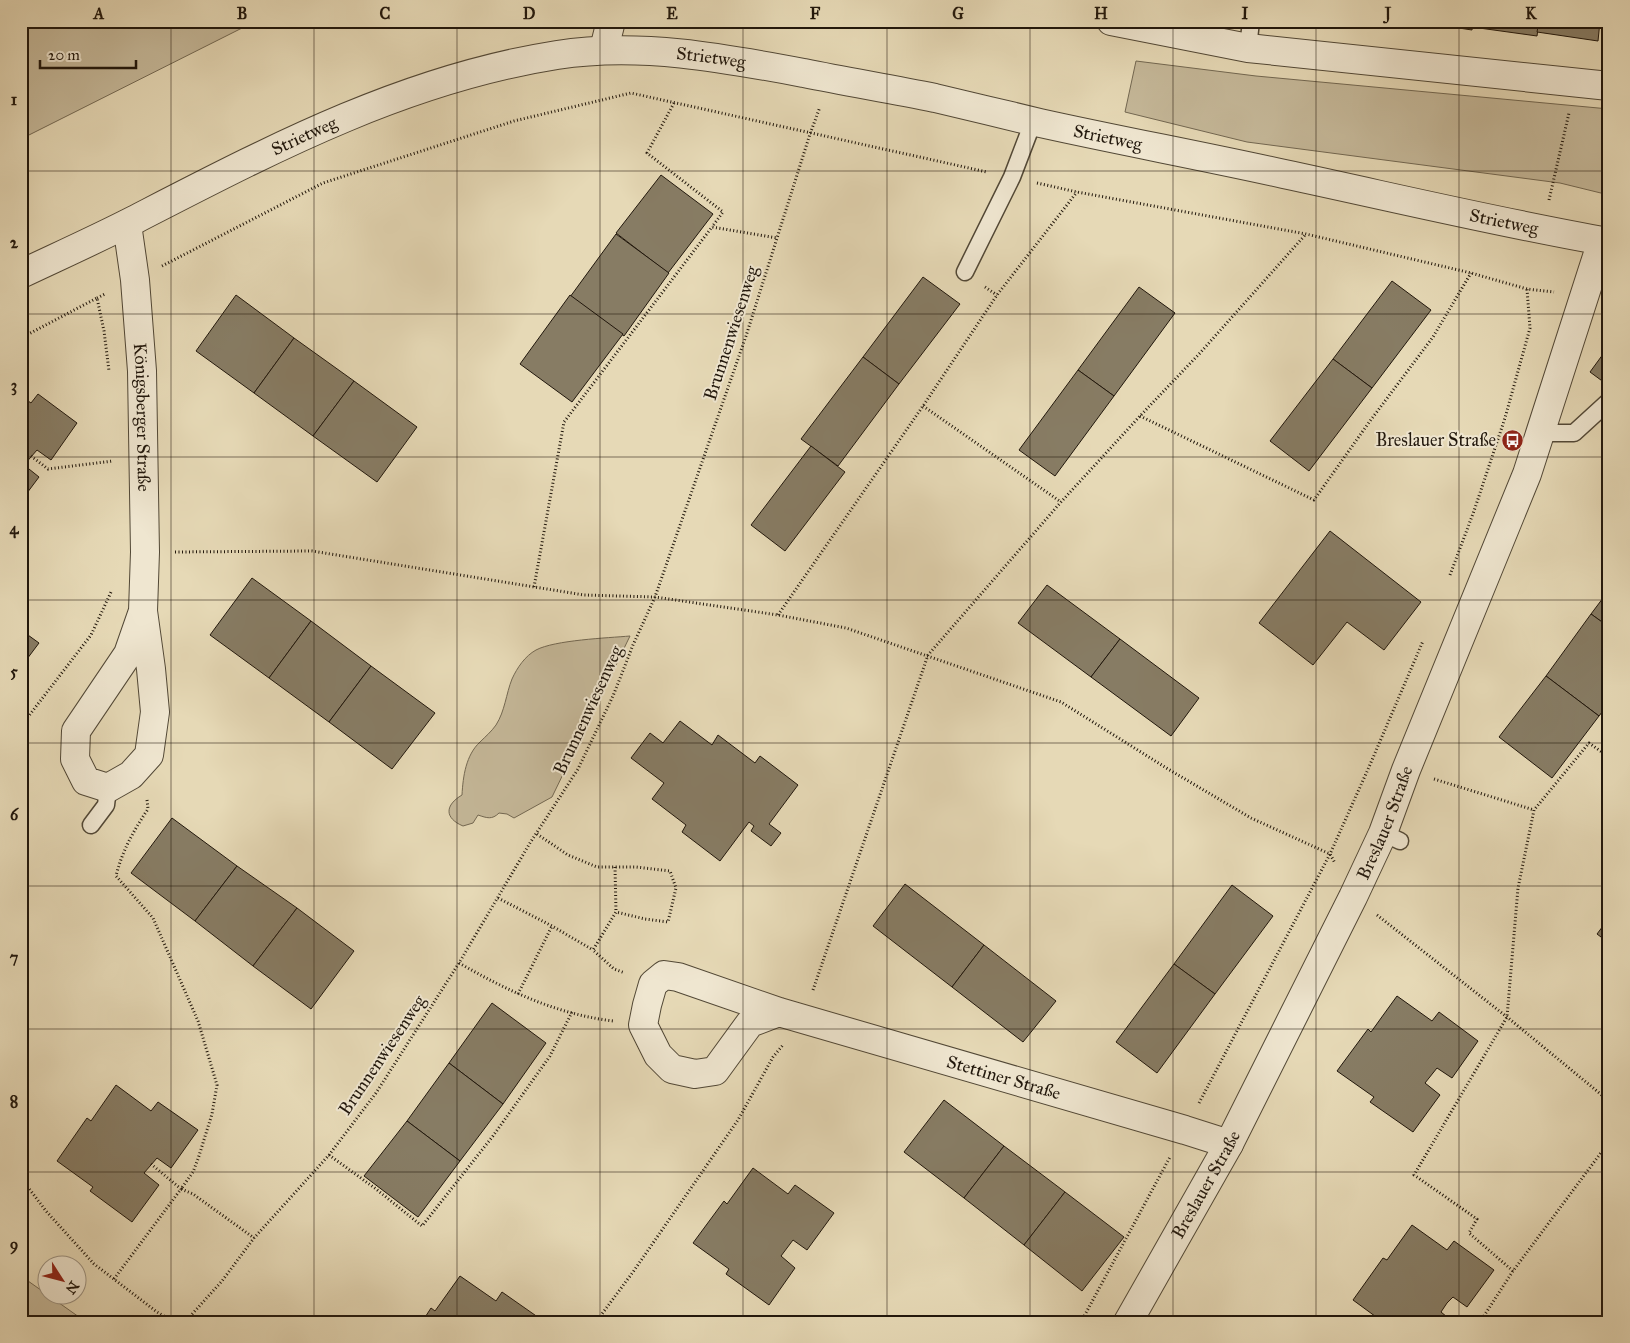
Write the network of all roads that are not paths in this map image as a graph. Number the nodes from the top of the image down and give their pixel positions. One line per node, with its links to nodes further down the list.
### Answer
1 (611, 21): 5 (street)
2 (1111, 21): 4 (street)
3 (1251, 21): 4 (lane)
4 (1248, 48): 6 (street)
5 (604, 49): 7 (street, Strietweg); 8 (street, Strietweg)
6 (1609, 86)
7 (1033, 122): 9 (street, Strietweg); 10 (lane)
8 (126, 224): 11 (street, Strietweg); 14 (street, Königsberger Straße)
9 (1605, 241): 13 (street, Breslauer Straße)
10 (965, 272)
11 (21, 274)
12 (1609, 401): 13 (lane)
13 (1540, 433): 18 (street, Breslauer Straße)
14 (143, 611): 15 (street, Königsberger Straße); 15 (street, Königsberger Straße)
15 (108, 788): 16 (lane)
16 (91, 825)
17 (791, 1015): 17 (street, Stettiner Straße); 18 (street, Stettiner Straße)
18 (1228, 1144): 19 (street, Breslauer Straße)
19 (1128, 1322)

